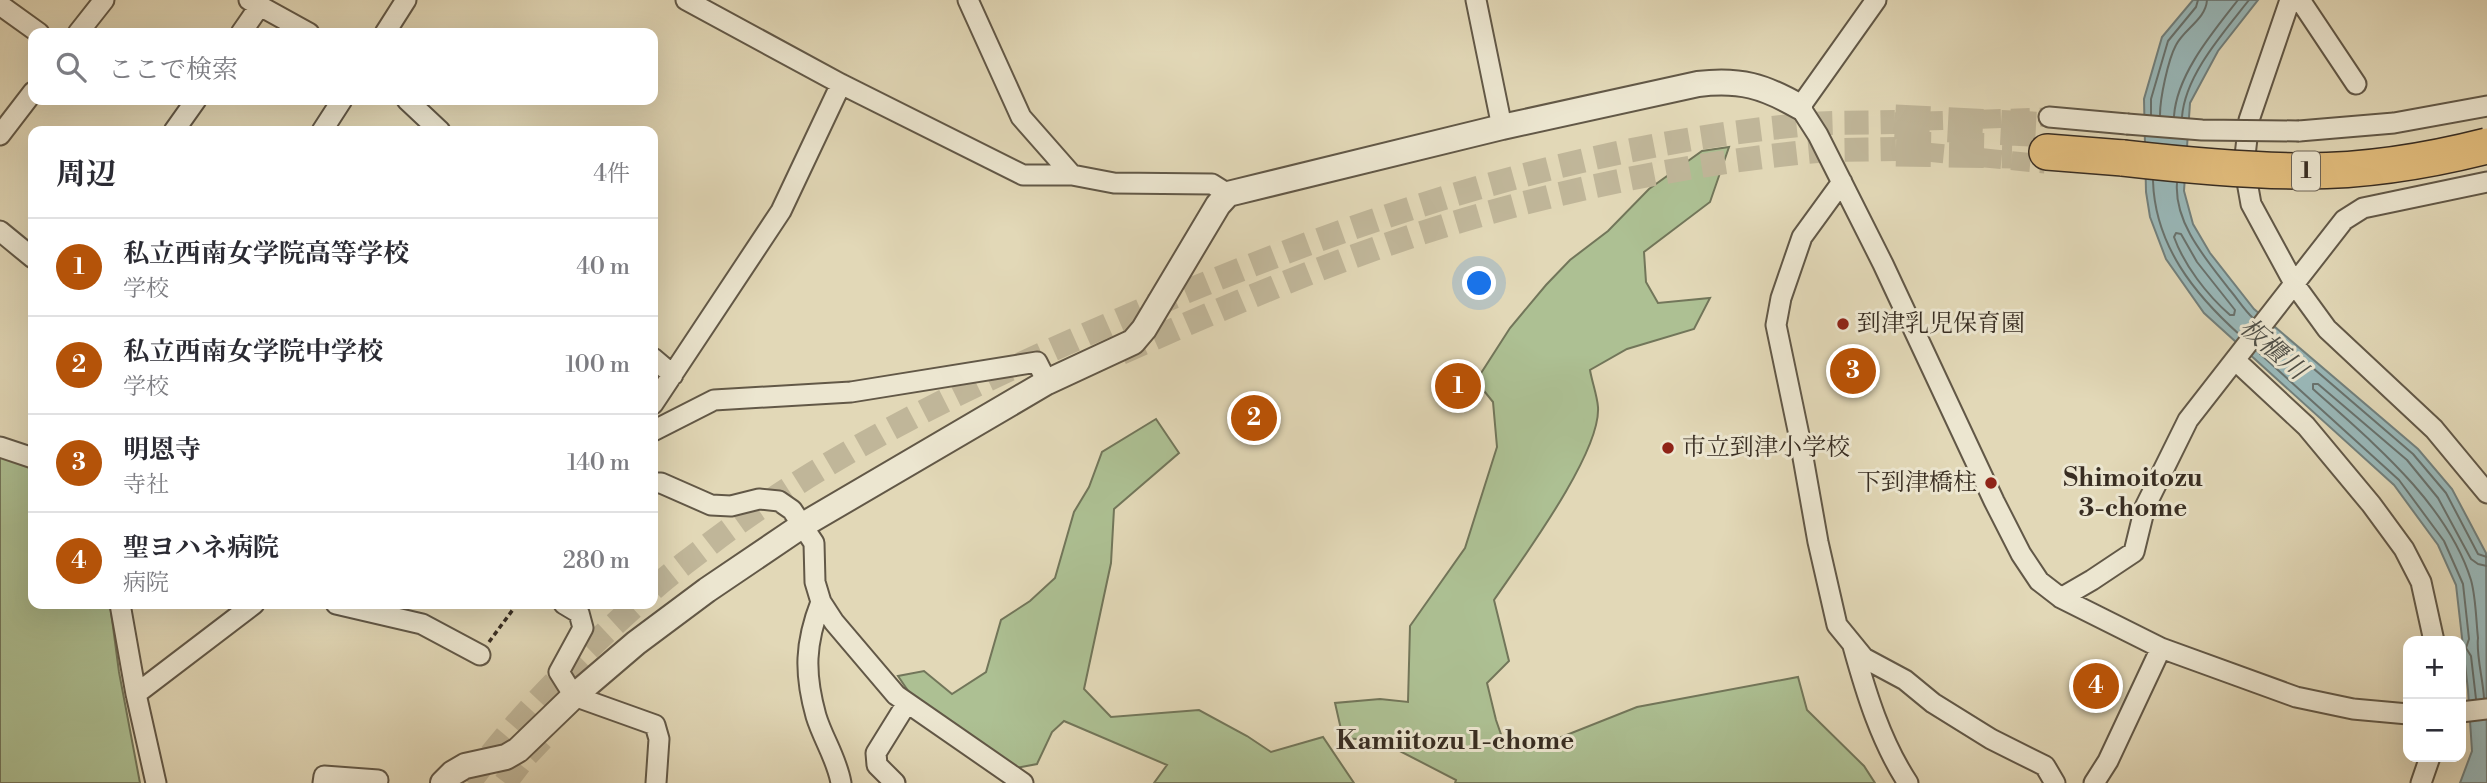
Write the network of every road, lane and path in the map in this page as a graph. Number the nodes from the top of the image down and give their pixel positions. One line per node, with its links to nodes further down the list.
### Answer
1 (104, 0): 12 (street)
2 (406, 0): 15 (street)
3 (686, 0): 16 (street)
4 (968, 0): 34 (street)
5 (1476, 0): 27 (street)
6 (1877, 0): 23 (street)
7 (2290, 0): 40 (street)
8 (2300, 0): 17 (street)
9 (254, 4): 13 (street); 14 (street)
10 (0, 5): 11 (street)
11 (32, 28)
12 (82, 28)
13 (243, 28)
14 (300, 28)
15 (388, 28)
16 (841, 84): 34 (street); 43 (street)
17 (2356, 84)
18 (28, 99): 29 (street)
19 (192, 105): 24 (street)
20 (339, 105): 25 (street)
21 (412, 105): 26 (street)
22 (2487, 106): 32 (street, bridge)
23 (1800, 107): 27 (street); 35 (street)
24 (177, 126)
25 (324, 126)
26 (435, 126)
27 (1502, 127): 37 (street)
28 (2487, 129): 32 (highway)
29 (0, 135)
30 (2048, 141): 32 (highway)
31 (2487, 146): 32 (highway, 1, bridge)
32 (2124, 149): 33 (street)
33 (2487, 163)
34 (1072, 175): 37 (street)
35 (1842, 182): 52 (street); 60 (street)
36 (2487, 182): 40 (street)
37 (1228, 194): 44 (street)
38 (0, 231): 39 (street)
39 (28, 254)
40 (2295, 285): 41 (street); 50 (street)
41 (2235, 360): 52 (street); 59 (street)
42 (658, 362): 43 (street)
43 (673, 375): 45 (street)
44 (1047, 382): 46 (street); 51 (street)
45 (658, 397)
46 (658, 428)
47 (0, 447): 48 (street)
48 (28, 456)
49 (658, 483): 51 (street)
50 (2487, 493)
51 (803, 525): 53 (street); 64 (street)
52 (2061, 598): 61 (street)
53 (821, 602): 65 (street); 75 (street)
54 (121, 609): 63 (street)
55 (247, 609): 63 (street)
56 (358, 609): 62 (street)
57 (513, 609): 62 (path)
58 (572, 609): 64 (street)
59 (2433, 636)
60 (1853, 645): 78 (street); 79 (street)
61 (2161, 648): 68 (street); 80 (street)
62 (480, 655)
63 (136, 694): 71 (street)
64 (575, 696): 73 (street); 74 (street)
65 (908, 703): 76 (street); 77 (street)
66 (2487, 709): 67 (street)
67 (2466, 711)
68 (2403, 714)
69 (2428, 762): 81 (street)
70 (378, 780): 72 (street)
71 (156, 783)
72 (323, 783)
73 (443, 783)
74 (656, 783)
75 (841, 783)
76 (895, 783)
77 (1023, 783)
78 (1908, 783)
79 (2055, 783)
80 (2094, 783)
81 (2421, 783)

